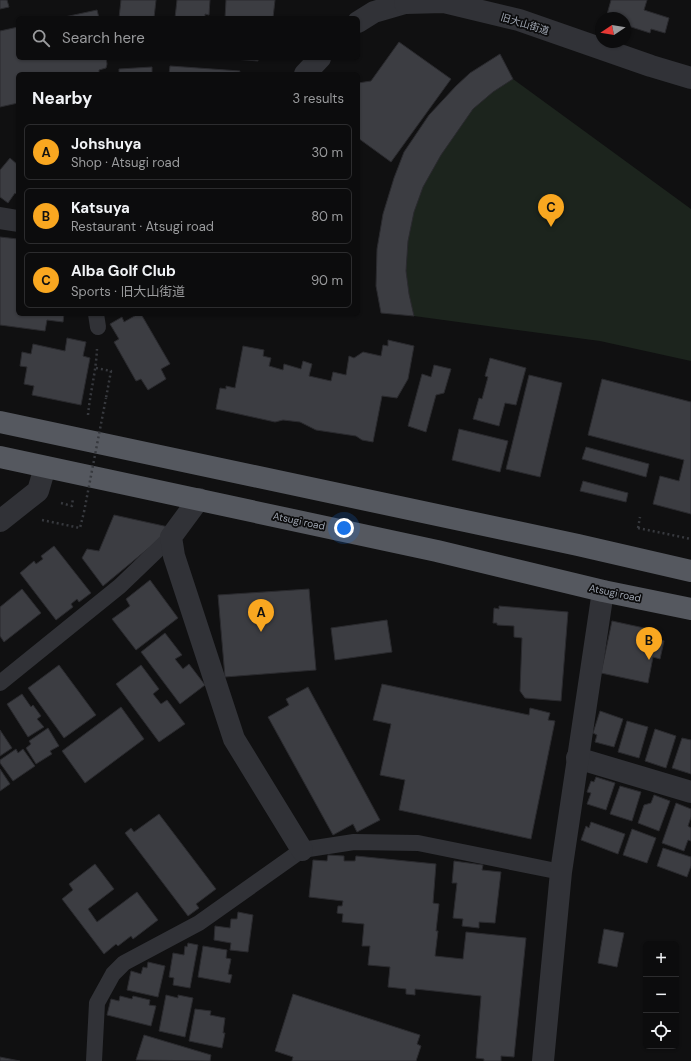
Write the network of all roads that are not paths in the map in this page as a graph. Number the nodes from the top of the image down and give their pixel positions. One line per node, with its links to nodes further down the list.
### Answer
1 (398, 1): 2 (street, 旧大山街道); 5 (street, 旧大山街道)
2 (360, 21)
3 (318, 60): 4 (street)
4 (307, 72)
5 (691, 78)
6 (0, 218): 7 (street)
7 (16, 221)
8 (0, 422): 14 (highway)
9 (0, 457): 10 (highway, Atsugi road)
10 (45, 466): 11 (highway, Atsugi road); 12 (street)
11 (199, 499): 13 (street); 15 (highway, Atsugi road)
12 (0, 521)
13 (171, 537): 17 (lane); 20 (street)
14 (691, 571)
15 (603, 590): 16 (highway, Atsugi road); 18 (street)
16 (691, 609)
17 (0, 683)
18 (578, 758): 19 (street); 21 (street)
19 (691, 792)
20 (302, 850): 21 (lane); 22 (lane)
21 (561, 872): 23 (street)
22 (94, 1061)
23 (543, 1061)

